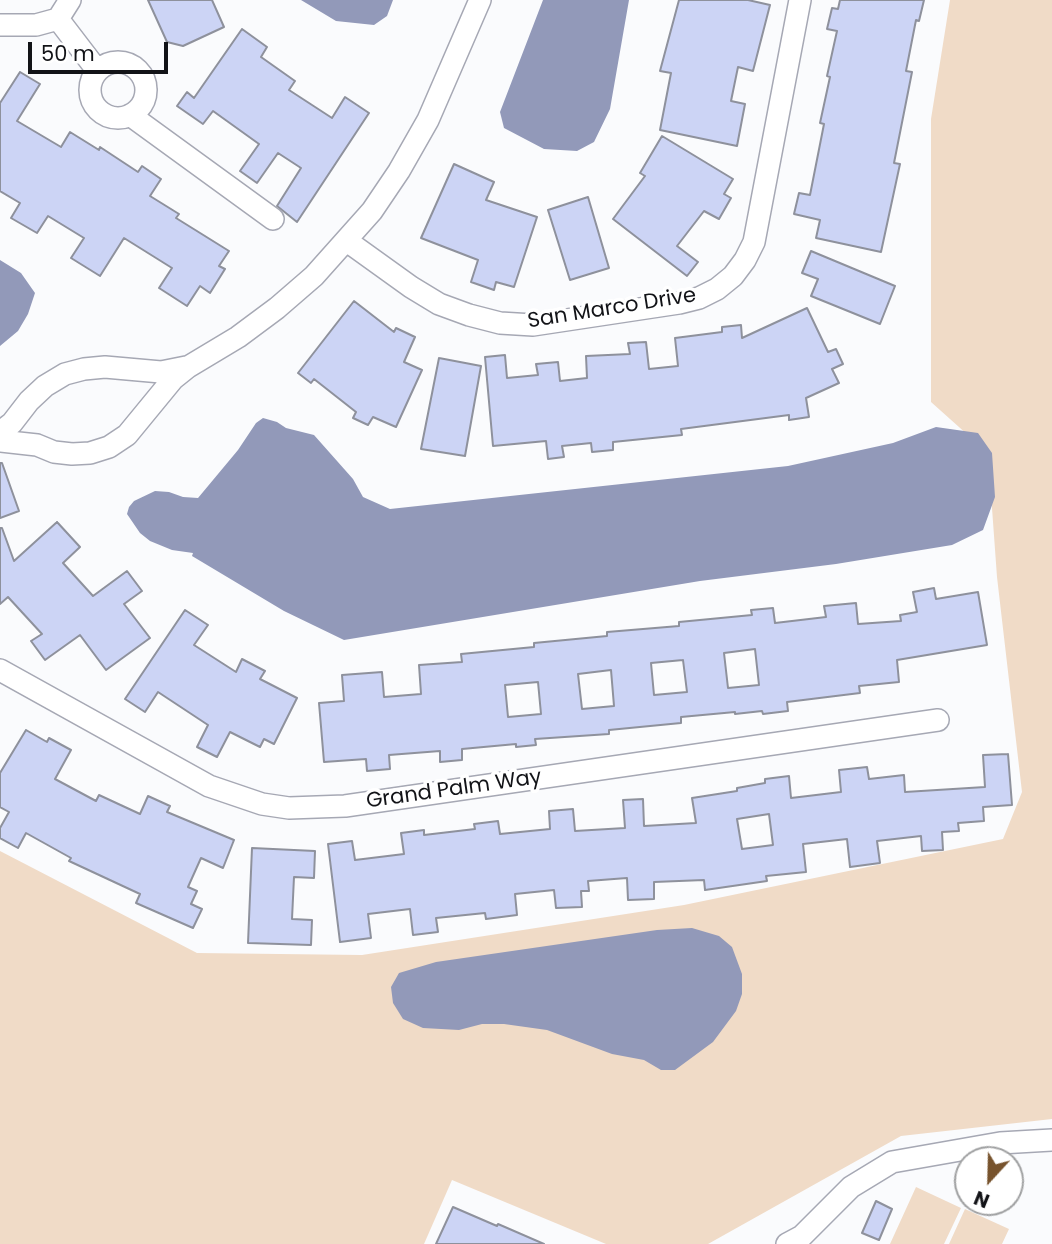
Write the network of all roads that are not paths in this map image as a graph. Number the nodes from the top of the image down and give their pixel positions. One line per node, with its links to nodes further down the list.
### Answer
1 (70, 0): 4 (street)
2 (480, 0): 9 (street)
3 (800, 0): 9 (street, San Marco Drive)
4 (58, 19): 5 (street); 6 (street)
5 (0, 25)
6 (97, 70): 7 (street); 7 (street)
7 (130, 115): 8 (street)
8 (273, 219)
9 (347, 241): 10 (street)
10 (188, 367): 11 (street); 12 (street)
11 (0, 432)
12 (0, 441)
13 (0, 670): 14 (street, Grand Palm Way)
14 (938, 720)
15 (1052, 1140): 16 (street)
16 (787, 1244)

